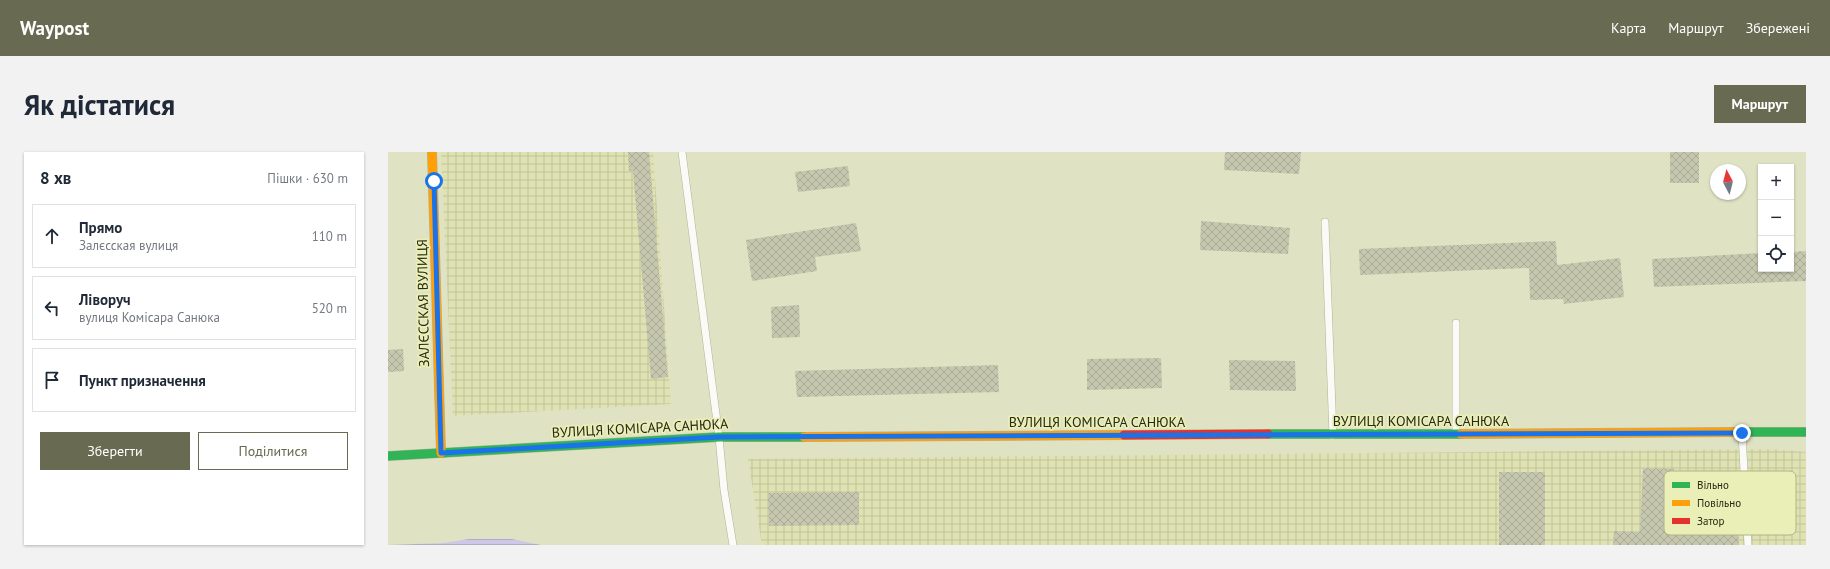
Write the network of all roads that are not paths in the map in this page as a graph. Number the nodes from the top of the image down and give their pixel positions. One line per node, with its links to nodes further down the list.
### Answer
1 (432, 152): 10 (street, ЗАЛЄССКАЯ ВУЛИЦЯ)
2 (682, 152): 9 (lane)
3 (1325, 222): 8 (lane)
4 (1456, 323): 7 (lane)
5 (1806, 432): 6 (street, ВУЛИЦЯ КОМІСАРА САНЮКА)
6 (1742, 433): 7 (street, ВУЛИЦЯ КОМІСАРА САНЮКА); 12 (lane)
7 (1456, 434): 8 (street, ВУЛИЦЯ КОМІСАРА САНЮКА)
8 (1333, 435): 9 (street, ВУЛИЦЯ КОМІСАРА САНЮКА)
9 (719, 437): 10 (street, ВУЛИЦЯ КОМІСАРА САНЮКА); 14 (lane)
10 (441, 453): 11 (street, ВУЛИЦЯ КОМІСАРА САНЮКА)
11 (388, 456)
12 (1744, 471)
13 (1747, 535): 15 (lane)
14 (733, 545)
15 (1748, 545)

